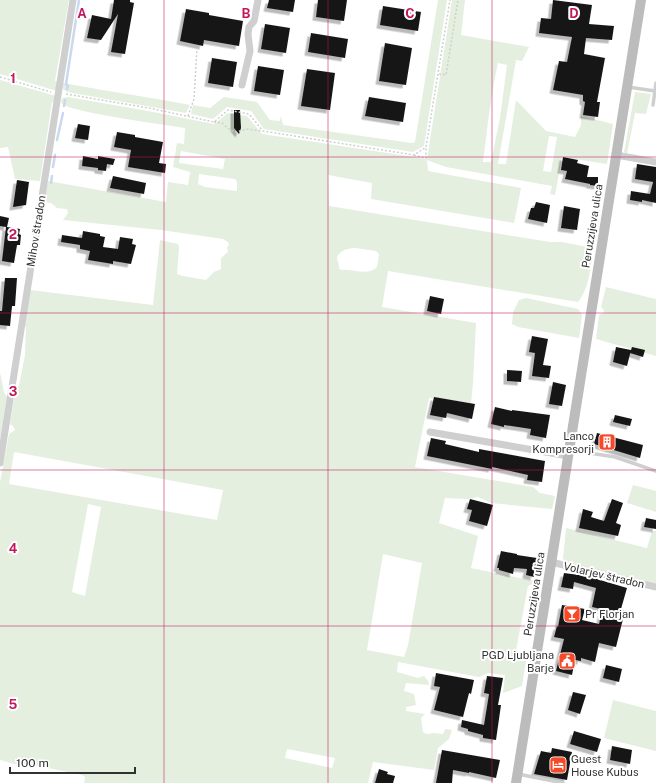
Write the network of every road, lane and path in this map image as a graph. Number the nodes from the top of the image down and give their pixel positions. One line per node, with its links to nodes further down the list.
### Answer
1 (73, 0): 13 (street, Mihov štradon)
2 (258, 0): 10 (street)
3 (450, 0): 7 (path)
4 (458, 0): 7 (path)
5 (641, 0): 11 (main road, Peruzzijeva ulica)
6 (197, 48): 15 (path)
7 (438, 74): 18 (path)
8 (0, 77): 13 (path)
9 (656, 82): 12 (lane)
10 (242, 85)
11 (627, 87): 12 (lane); 20 (main road, Peruzzijeva ulica)
12 (655, 91): 14 (lane)
13 (59, 94): 15 (path); 24 (street, Mihov štradon)
14 (653, 105)
15 (188, 116): 16 (path)
16 (214, 122): 17 (path); 17 (path)
17 (263, 131): 19 (path)
18 (426, 147): 19 (path); 19 (path)
19 (414, 155)
20 (616, 155): 21 (street); 23 (main road, Peruzzijeva ulica)
21 (656, 162)
22 (430, 432): 23 (street)
23 (569, 453): 25 (lane); 26 (main road, Peruzzijeva ulica)
24 (0, 463)
25 (656, 471)
26 (551, 562): 27 (street, Volarjev štradon); 28 (main road, Peruzzijeva ulica)
27 (656, 587)
28 (516, 779): 29 (lane)
29 (563, 783)

